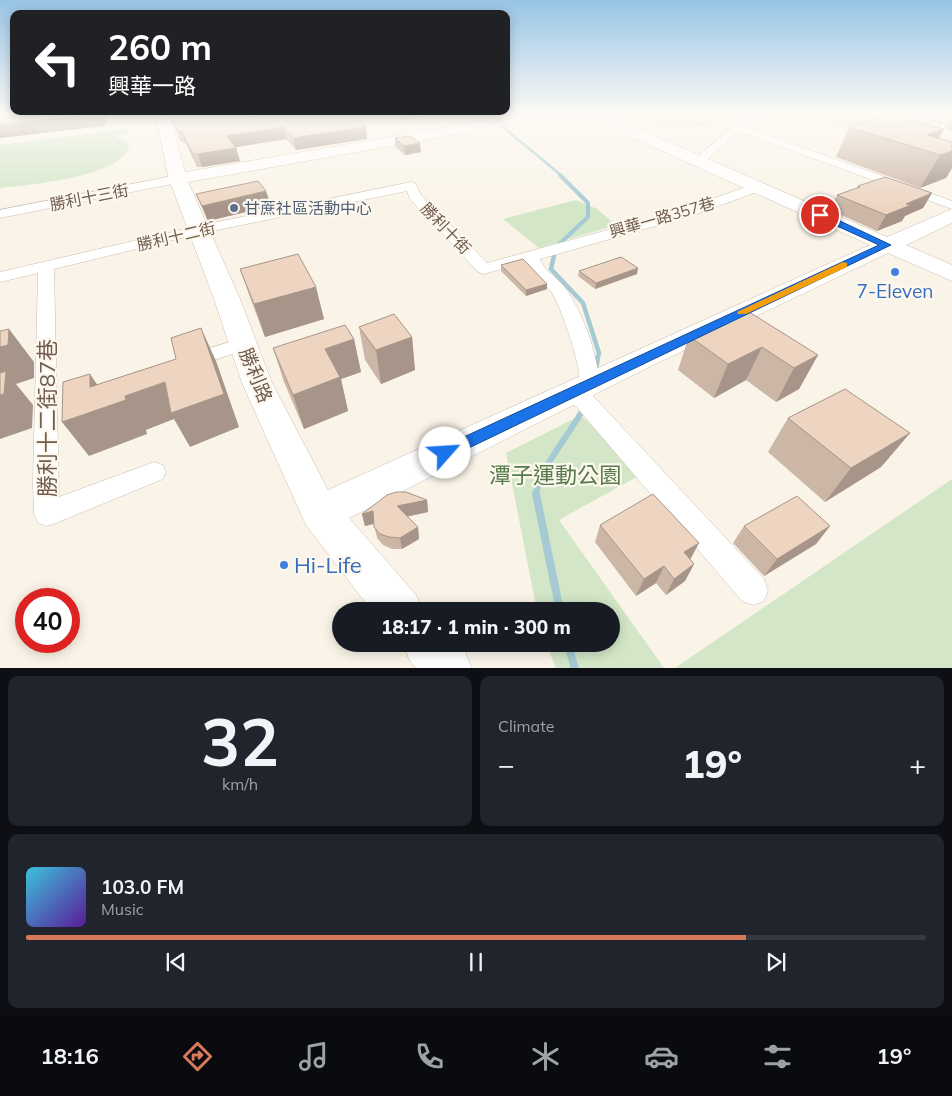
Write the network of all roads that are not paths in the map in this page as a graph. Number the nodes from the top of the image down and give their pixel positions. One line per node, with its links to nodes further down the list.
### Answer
1 (170, 144): 11 (street, 勝利路)
2 (357, 144): 11 (street)
3 (663, 144): 10 (street)
4 (719, 144): 10 (street)
5 (785, 144): 9 (street)
6 (937, 144): 7 (main road)
7 (952, 148)
8 (835, 150): 9 (street)
9 (818, 156): 14 (street)
10 (700, 160): 13 (street)
11 (178, 179): 15 (street, 勝利十三街); 17 (street, 勝利路)
12 (410, 186): 17 (street, 勝利十二街); 21 (street, 勝利十街)
13 (758, 187): 18 (street); 19 (street, 興華一路357巷)
14 (952, 206)
15 (0, 214)
16 (952, 215): 18 (street)
17 (198, 230): 20 (street, 勝利十二街); 24 (street, 勝利路)
18 (886, 245): 22 (street); 26 (street)
19 (550, 249): 21 (street, 興華一路357巷); 26 (street)
20 (46, 266): 23 (street, 勝利十二街); 27 (street, 勝利十二街87巷)
21 (484, 268)
22 (952, 274)
23 (0, 277)
24 (243, 344): 25 (street); 28 (street, 勝利路)
25 (168, 368)
26 (590, 393): 28 (street); 29 (street)
27 (154, 472)
28 (320, 513): 30 (street, 勝利路)
29 (753, 590)
30 (393, 602)
31 (435, 652): 32 (street)
32 (448, 668)

